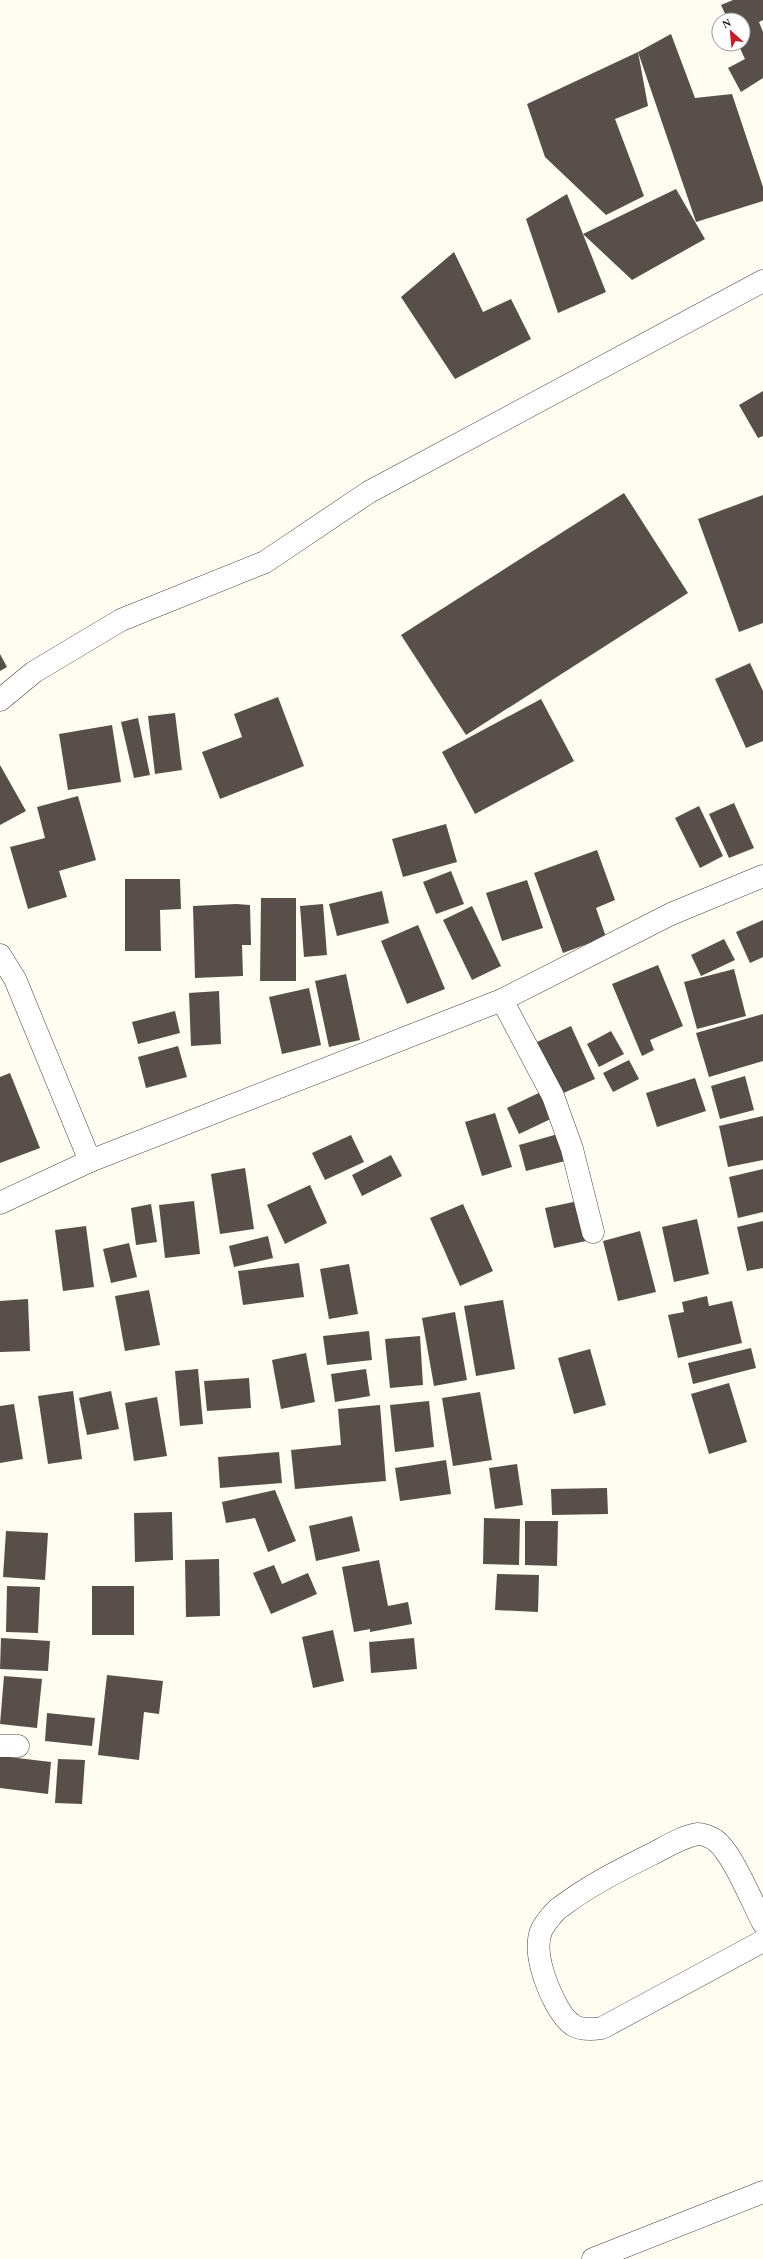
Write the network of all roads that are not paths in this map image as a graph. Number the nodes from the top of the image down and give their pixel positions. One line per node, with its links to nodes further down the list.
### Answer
1 (763, 281): 2 (street)
2 (0, 700)
3 (763, 876): 5 (street)
4 (0, 955): 6 (street)
5 (502, 1000): 6 (street); 8 (street)
6 (90, 1161): 7 (street)
7 (0, 1203)
8 (593, 1232)
9 (763, 1923): 10 (street)
10 (763, 1941)
11 (763, 2192): 12 (street)
12 (593, 2259)

